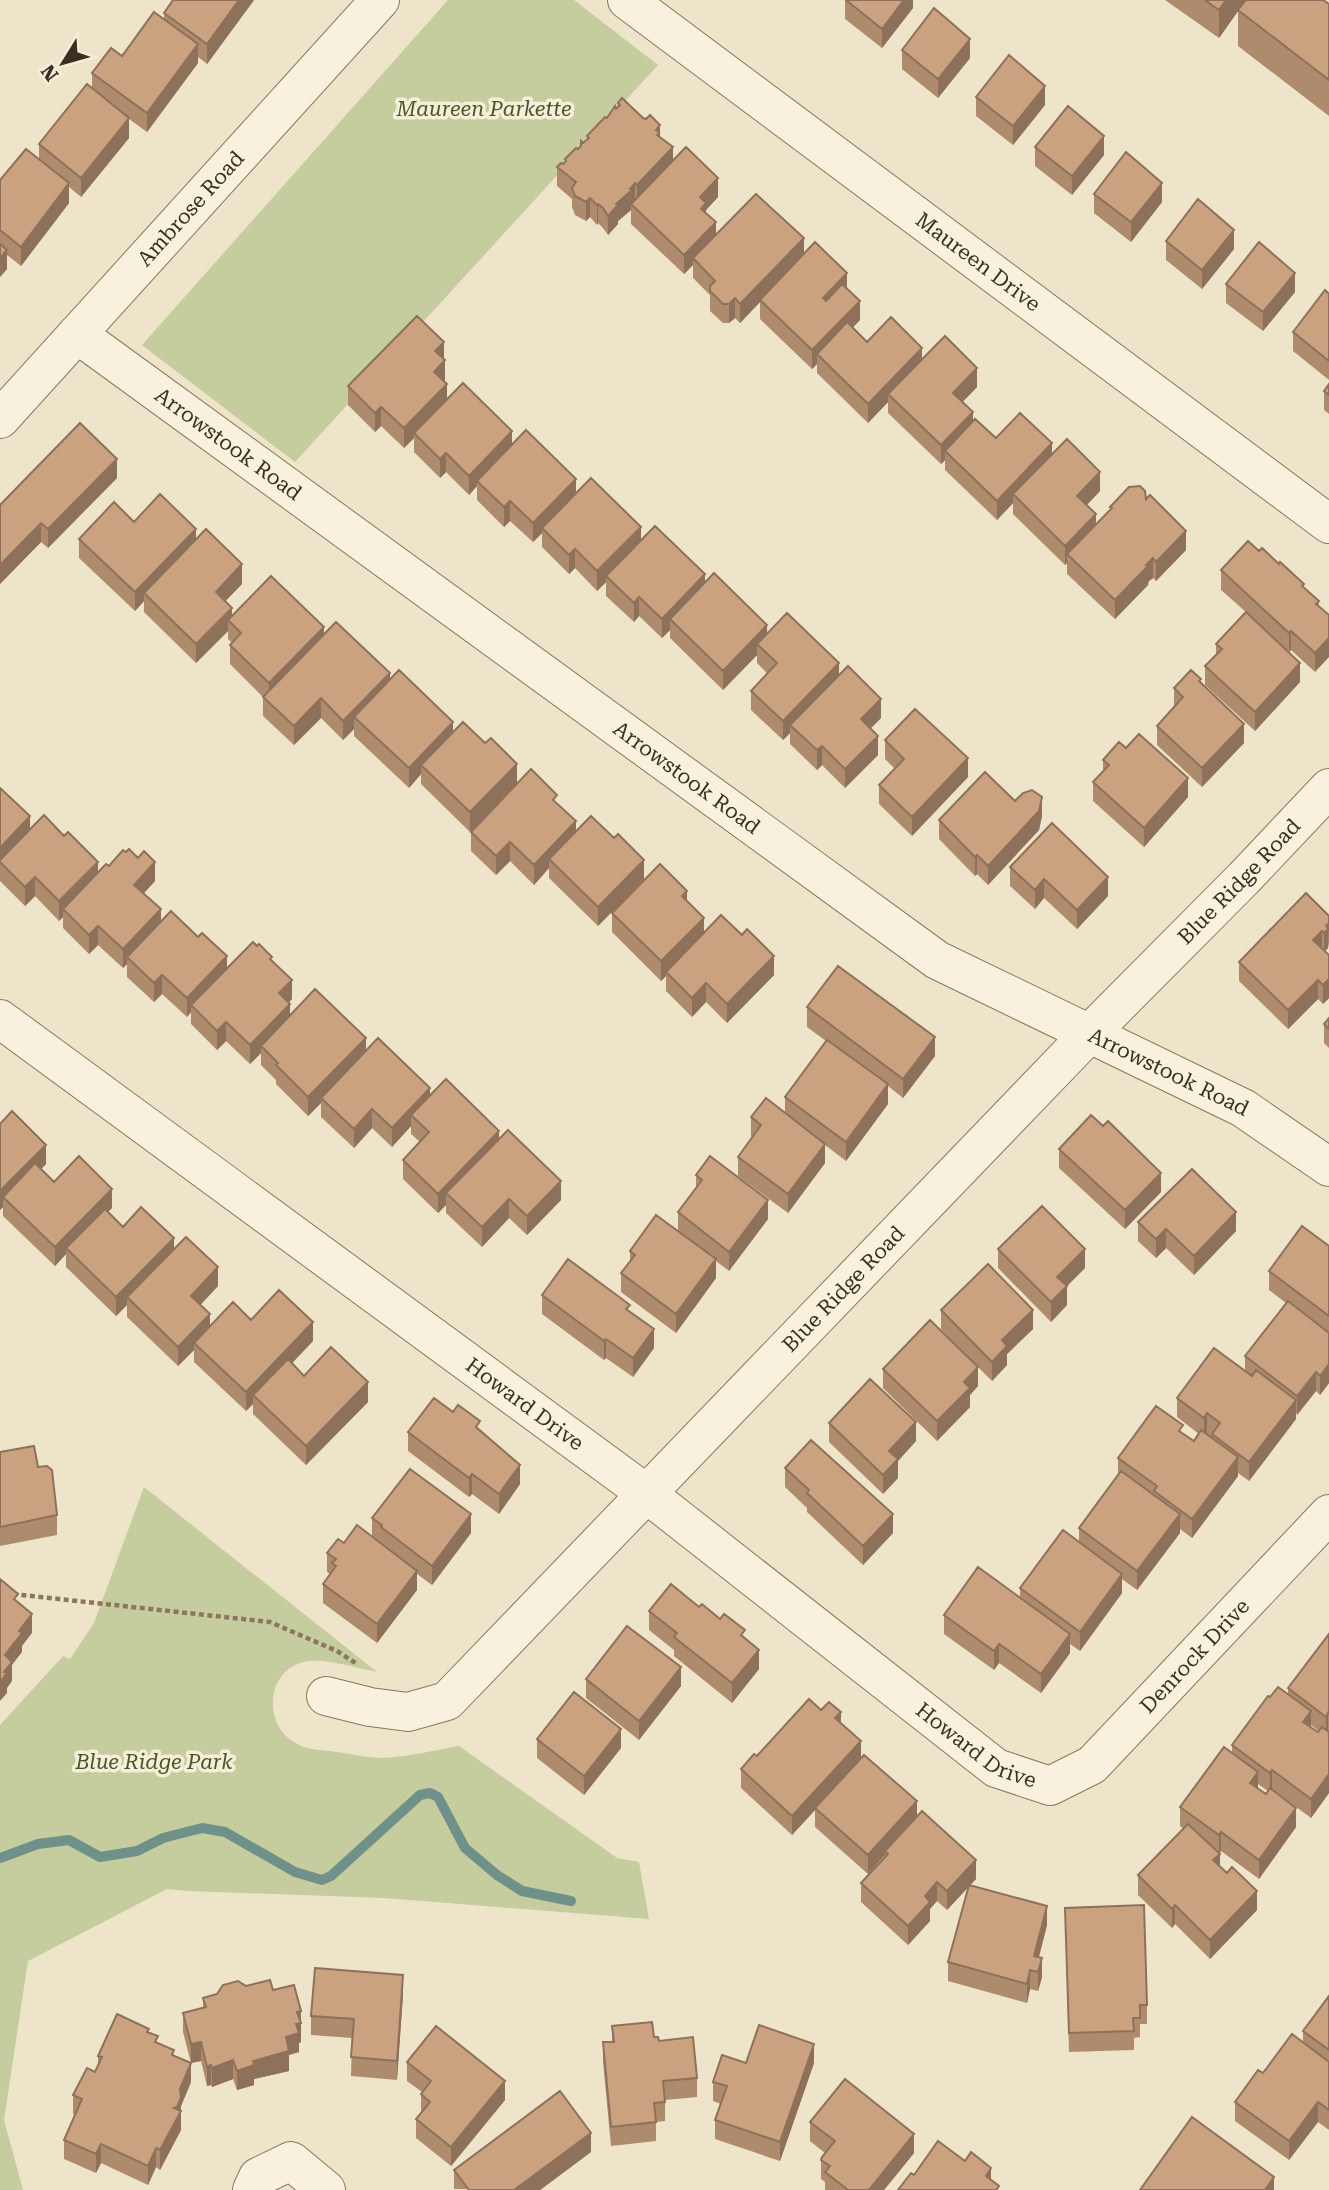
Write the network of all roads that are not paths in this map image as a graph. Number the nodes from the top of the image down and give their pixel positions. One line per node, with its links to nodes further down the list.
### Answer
1 (380, 0): 3 (street, Ambrose Road)
2 (627, 0): 5 (street, Maureen Drive)
3 (76, 334): 4 (street, Ambrose Road); 8 (street, Arrowstook Road)
4 (0, 419)
5 (1329, 524)
6 (1329, 788): 8 (street, Blue Ridge Road)
7 (0, 1019): 10 (street, Howard Drive)
8 (1090, 1032): 9 (street, Arrowstook Road); 10 (street, Blue Ridge Road)
9 (1329, 1167)
10 (647, 1494): 12 (street, Blue Ridge Road); 13 (street, Howard Drive)
11 (1329, 1514): 13 (street, Denrock Drive)
12 (326, 1696)
13 (1050, 1786)
14 (252, 2190): 15 (street)
15 (327, 2190)

